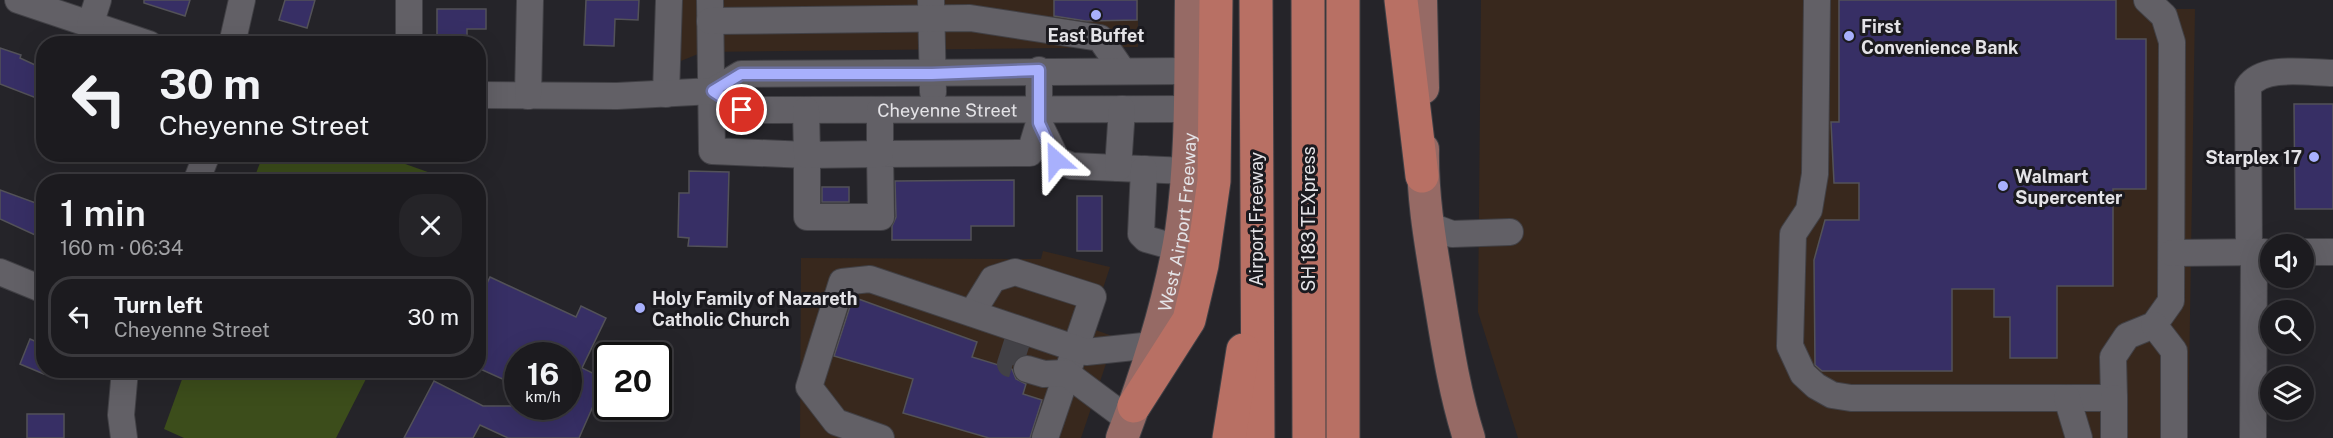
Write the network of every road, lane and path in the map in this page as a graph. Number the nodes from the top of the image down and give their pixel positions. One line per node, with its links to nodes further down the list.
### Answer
1 (18, 0): 20 (street)
2 (98, 0): 20 (street)
3 (242, 0): 22 (street)
4 (409, 0): 23 (street)
5 (530, 0): 32 (street)
6 (669, 0): 30 (street)
7 (1191, 0): 26 (main road, West Airport Freeway)
8 (1216, 0): 65 (highway)
9 (1256, 0): 53 (highway, Airport Freeway)
10 (1292, 0): 72 (highway, SH 183 TEXpress)
11 (1308, 0): 73 (highway, SH 183 TEXpress)
12 (1343, 0): 56 (highway)
13 (1401, 0): 44 (highway)
14 (1421, 0): 44 (main road)
15 (1817, 0): 63 (street)
16 (2147, 0): 51 (street)
17 (931, 9): 19 (street); 24 (street); 28 (street)
18 (710, 10): 19 (street); 29 (street)
19 (756, 10)
20 (90, 25): 21 (street)
21 (124, 36)
22 (234, 36)
23 (408, 36)
24 (1122, 69): 25 (street, Cheyenne Street); 26 (street, Cheyenne Street)
25 (1039, 70): 28 (street, Cheyenne Street); 38 (street)
26 (1190, 71): 34 (main road, West Airport Freeway)
27 (2333, 73): 48 (street)
28 (932, 74): 29 (street, Cheyenne Street); 37 (street)
29 (713, 91): 30 (street, Cheyenne Street); 35 (street, Cheyenne Street); 40 (street)
30 (666, 94): 32 (street, Cheyenne Street)
31 (486, 95): 32 (street, Cheyenne Street)
32 (528, 96)
33 (1122, 109): 34 (street, Cheyenne Street); 38 (street, Cheyenne Street); 41 (street)
34 (1189, 109): 43 (main road, West Airport Freeway)
35 (806, 110): 36 (street, Cheyenne Street); 40 (street)
36 (880, 110): 37 (street, Cheyenne Street); 39 (street)
37 (934, 110): 38 (street, Cheyenne Street)
38 (1039, 116): 39 (street); 41 (street)
39 (880, 154): 40 (street); 40 (street)
40 (807, 155)
41 (1118, 168): 42 (street)
42 (1144, 169): 43 (street); 47 (street)
43 (1188, 171): 47 (main road, West Airport Freeway)
44 (1422, 176): 45 (main road)
45 (1428, 225): 46 (street); 76 (main road)
46 (1510, 232)
47 (1178, 248): 58 (main road, West Airport Freeway)
48 (2258, 252): 51 (street); 80 (street)
49 (2314, 252): 50 (street)
50 (2333, 252)
51 (2172, 253): 57 (street)
52 (0, 272): 54 (street)
53 (1256, 284): 70 (highway); 71 (highway, Airport Freeway)
54 (36, 287)
55 (972, 313): 59 (street); 59 (street); 66 (street)
56 (1343, 319): 74 (highway); 75 (highway)
57 (2154, 325): 64 (street); 79 (street)
58 (1153, 345): 59 (street); 65 (main road, West Airport Freeway)
59 (1075, 347): 61 (street)
60 (1027, 369): 61 (street)
61 (1066, 373): 65 (street); 69 (street)
62 (124, 378): 67 (street)
63 (2067, 398): 64 (street); 77 (street)
64 (2114, 398): 78 (street)
65 (1128, 421)
66 (836, 430): 68 (street)
67 (124, 438)
68 (881, 438)
69 (1045, 438)
70 (1229, 438)
71 (1258, 438)
72 (1292, 438)
73 (1309, 438)
74 (1343, 438)
75 (1359, 438)
76 (1469, 438)
77 (2079, 438)
78 (2114, 438)
79 (2174, 438)
80 (2253, 438)

